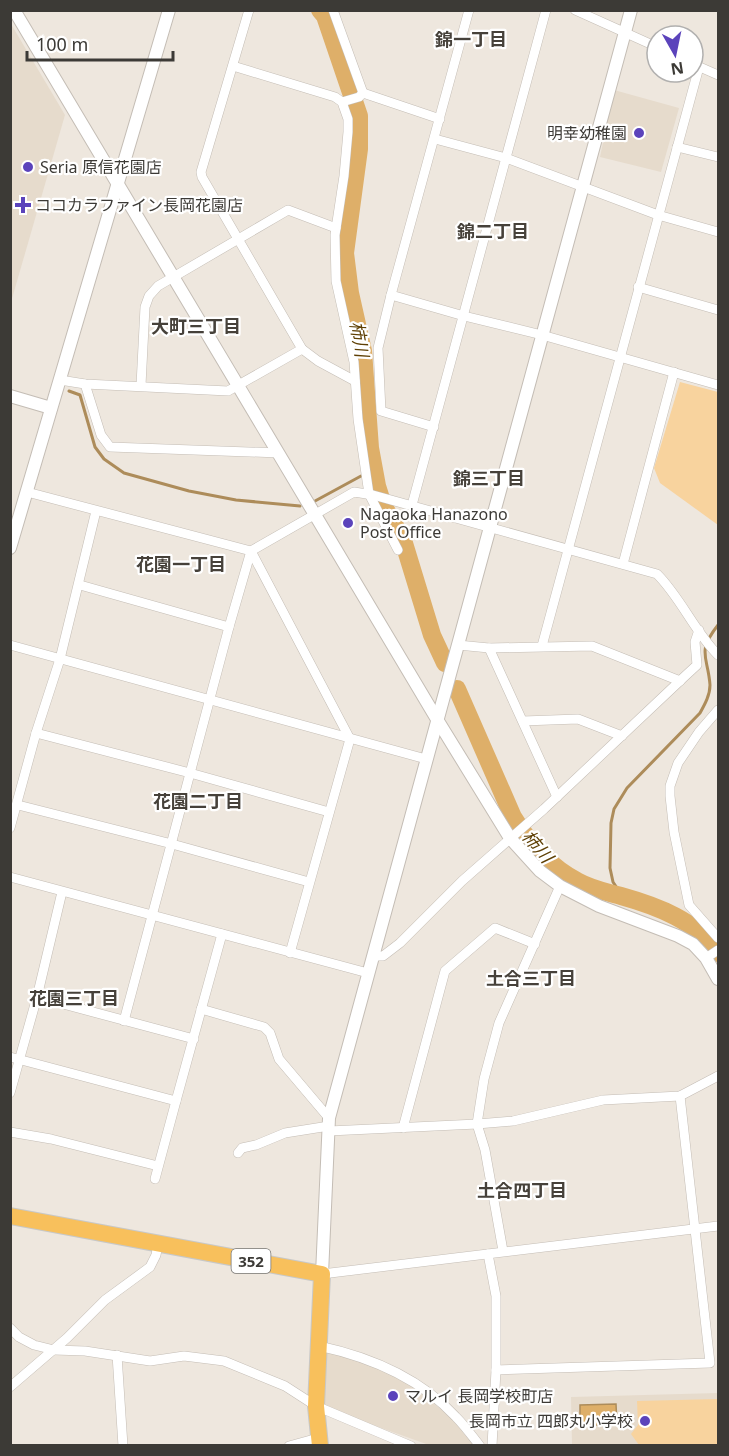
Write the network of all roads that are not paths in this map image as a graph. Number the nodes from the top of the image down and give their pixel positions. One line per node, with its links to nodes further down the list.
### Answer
1 (14, 10): 20 (street)
2 (169, 10): 20 (street)
3 (249, 10): 11 (street)
4 (333, 10): 13 (street)
5 (469, 10): 15 (street)
6 (546, 10): 19 (street)
7 (575, 10): 9 (street)
8 (631, 10): 9 (street)
9 (625, 33): 10 (street); 21 (street)
10 (645, 42)
11 (233, 66): 14 (street); 25 (street)
12 (692, 84): 17 (street)
13 (361, 95): 14 (street); 15 (street)
14 (344, 101): 23 (street)
15 (440, 119): 16 (street)
16 (435, 139): 19 (street); 28 (street)
17 (677, 147): 18 (street); 22 (street)
18 (718, 157)
19 (506, 158): 21 (street); 30 (street)
20 (117, 183): 26 (street); 35 (street)
21 (582, 186): 22 (street); 31 (street)
22 (658, 215): 24 (street); 27 (street)
23 (336, 228): 25 (street); 36 (street)
24 (718, 232)
25 (237, 239): 26 (street); 32 (street)
26 (175, 278): 38 (street); 40 (street)
27 (638, 288): 29 (street); 33 (street)
28 (391, 295): 30 (street); 43 (street)
29 (718, 310)
30 (464, 316): 31 (street); 43 (street)
31 (542, 335): 33 (street); 50 (street)
32 (302, 349): 36 (street); 38 (street)
33 (620, 357): 34 (street); 52 (street)
34 (674, 372): 39 (street); 55 (street)
35 (60, 380): 37 (street); 42 (street)
36 (355, 381): 46 (street)
37 (85, 384): 40 (street); 44 (street)
38 (239, 385): 40 (street); 44 (street)
39 (718, 385)
40 (141, 386)
41 (10, 396): 42 (street)
42 (51, 408): 45 (street)
43 (434, 427): 47 (street)
44 (279, 453): 49 (street)
45 (27, 492): 48 (street); 51 (street)
46 (371, 494): 47 (street); 49 (street); 53 (street)
47 (412, 505): 50 (street)
48 (96, 512): 54 (street); 56 (street)
49 (315, 514): 54 (street); 68 (street)
50 (491, 526): 52 (street); 60 (street)
51 (10, 548)
52 (567, 549): 55 (street); 61 (street)
53 (398, 550)
54 (251, 551): 57 (street); 72 (street)
55 (623, 564): 58 (street)
56 (80, 585): 57 (street); 64 (street)
57 (229, 627): 66 (street)
58 (702, 634): 63 (street); 65 (street)
59 (10, 645): 64 (street)
60 (458, 645): 62 (street); 68 (street)
61 (542, 646): 62 (street); 65 (street)
62 (489, 648): 69 (street)
63 (717, 653)
64 (60, 659): 66 (street); 70 (street)
65 (680, 681): 71 (street)
66 (210, 701): 72 (street); 74 (street)
67 (718, 710): 87 (street)
68 (438, 721): 73 (street); 79 (street)
69 (523, 721): 71 (street); 75 (street)
70 (36, 733): 74 (street); 76 (street)
71 (622, 736): 75 (street)
72 (350, 739): 73 (street); 77 (street)
73 (426, 759): 91 (street)
74 (190, 772): 77 (street); 80 (street)
75 (557, 797): 79 (street)
76 (18, 805): 78 (street); 80 (street)
77 (329, 812): 82 (street)
78 (10, 828)
79 (517, 832): 83 (street); 91 (street)
80 (172, 844): 82 (street); 85 (street)
81 (10, 877): 84 (street)
82 (309, 882): 89 (street)
83 (560, 886): 88 (street); 90 (street)
84 (63, 892): 85 (street); 94 (street)
85 (152, 915): 86 (street); 96 (street)
86 (222, 934): 89 (street); 95 (street)
87 (718, 938)
88 (535, 944): 104 (street); 106 (street)
89 (290, 953): 92 (street)
90 (712, 954): 93 (street)
91 (373, 957): 92 (street)
92 (368, 973): 105 (street)
93 (718, 979)
94 (37, 997): 96 (street); 99 (street)
95 (201, 1009): 97 (street); 105 (street)
96 (124, 1021): 97 (street)
97 (194, 1040): 103 (street)
98 (10, 1057): 99 (street)
99 (21, 1060): 101 (street); 103 (street)
100 (718, 1076): 102 (street)
101 (10, 1093)
102 (680, 1096): 104 (street); 113 (street)
103 (176, 1101): 109 (street)
104 (477, 1124): 106 (street); 115 (street)
105 (329, 1125): 106 (street); 108 (street); 117 (street)
106 (403, 1128)
107 (10, 1132): 109 (street)
108 (238, 1153)
109 (158, 1166): 110 (street)
110 (155, 1179)
111 (10, 1216): 114 (highway, 352)
112 (718, 1226): 113 (street)
113 (696, 1230): 115 (street); 122 (street)
114 (158, 1244): 117 (highway, 352); 120 (street)
115 (503, 1251): 116 (street)
116 (488, 1254): 117 (street); 122 (street)
117 (322, 1274): 119 (highway)
118 (10, 1328): 120 (street)
119 (319, 1346): 124 (highway); 129 (street)
120 (54, 1350): 121 (street); 123 (street)
121 (117, 1355): 124 (street); 126 (street)
122 (496, 1370): 130 (street)
123 (10, 1387)
124 (316, 1406): 125 (highway); 128 (street)
125 (319, 1442): 127 (street)
126 (123, 1446)
127 (289, 1446)
128 (411, 1446)
129 (480, 1446)
130 (492, 1446)

